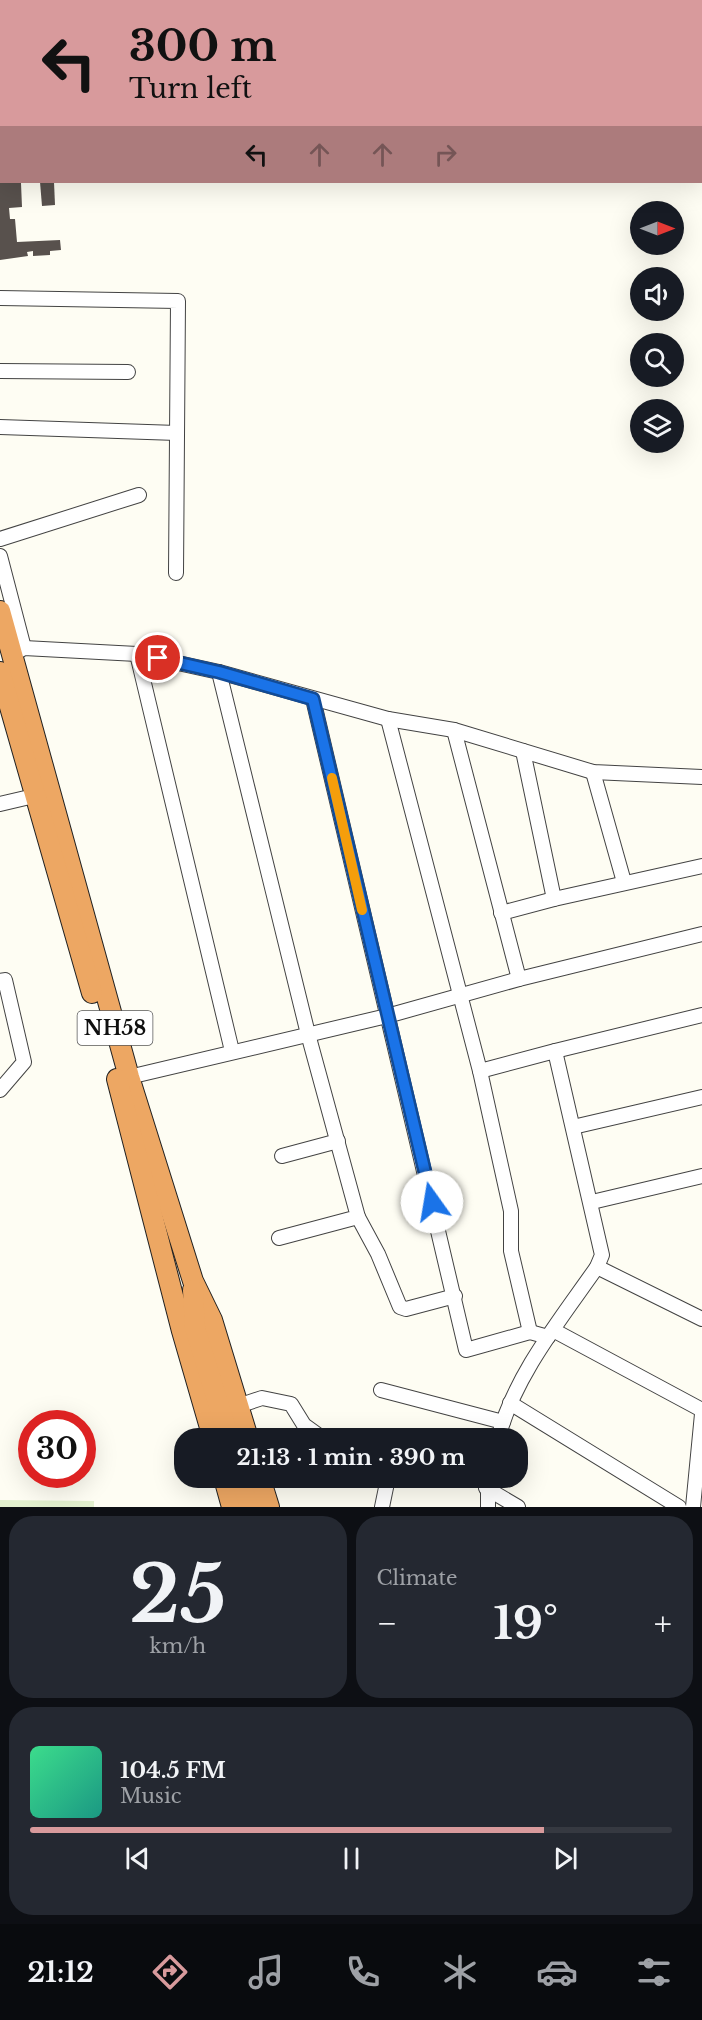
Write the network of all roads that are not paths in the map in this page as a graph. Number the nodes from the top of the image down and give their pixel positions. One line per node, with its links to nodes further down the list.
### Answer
1 (0, 298): 5 (street)
2 (0, 371): 3 (street)
3 (128, 372)
4 (0, 427): 5 (street)
5 (177, 433): 9 (street)
6 (139, 495): 7 (street)
7 (0, 539)
8 (0, 555): 11 (street)
9 (176, 573)
10 (0, 611): 11 (highway, NH58)
11 (18, 652): 12 (street); 21 (highway, NH58)
12 (137, 654): 14 (street); 34 (street)
13 (0, 672): 21 (highway, NH58)
14 (219, 672): 15 (street); 33 (street)
15 (313, 699): 16 (street); 32 (street)
16 (388, 719): 17 (street); 30 (street)
17 (454, 730): 18 (street); 26 (street)
18 (523, 750): 19 (street); 25 (street)
19 (593, 772): 20 (street); 24 (street)
20 (702, 777)
21 (41, 794): 22 (street); 37 (highway, NH58)
22 (0, 804)
23 (702, 866): 24 (street)
24 (624, 882): 25 (street)
25 (554, 899): 26 (street)
26 (501, 913): 28 (street)
27 (702, 934): 28 (street)
28 (519, 979): 30 (street)
29 (0, 981): 38 (street)
30 (460, 996): 32 (street); 36 (street)
31 (702, 1015): 35 (street)
32 (387, 1016): 33 (street); 50 (street)
33 (308, 1034): 34 (street); 41 (street)
34 (232, 1051): 37 (street)
35 (555, 1051): 36 (street); 40 (street)
36 (480, 1071): 53 (street)
37 (123, 1078): 48 (highway, NH58); 49 (highway, NH58)
38 (0, 1090)
39 (702, 1097): 40 (street)
40 (573, 1127): 44 (street)
41 (338, 1141): 42 (street); 45 (street)
42 (282, 1156)
43 (702, 1176): 44 (street)
44 (592, 1202): 47 (street)
45 (358, 1217): 46 (street); 50 (street)
46 (279, 1238)
47 (597, 1267): 51 (street); 54 (street)
48 (193, 1281): 52 (highway); 57 (highway, NH58)
49 (172, 1290): 52 (highway); 60 (highway, NH58)
50 (455, 1296): 53 (street)
51 (702, 1319)
52 (195, 1328): 61 (highway)
53 (530, 1332): 54 (street)
54 (551, 1333): 56 (street); 58 (street)
55 (381, 1390): 59 (street)
56 (510, 1403): 59 (street); 77 (street)
57 (238, 1406): 62 (highway, NH58); 63 (street)
58 (702, 1412): 78 (street)
59 (503, 1422): 64 (street)
60 (210, 1428)
61 (226, 1428)
62 (245, 1428)
63 (308, 1428)
64 (501, 1428)
65 (227, 1488): 71 (highway)
66 (244, 1488): 72 (highway)
67 (263, 1488): 73 (highway)
68 (386, 1488): 74 (street)
69 (487, 1488): 75 (street)
70 (493, 1488): 76 (street)
71 (232, 1507)
72 (249, 1507)
73 (269, 1507)
74 (382, 1507)
75 (488, 1507)
76 (518, 1507)
77 (679, 1507)
78 (693, 1507)

